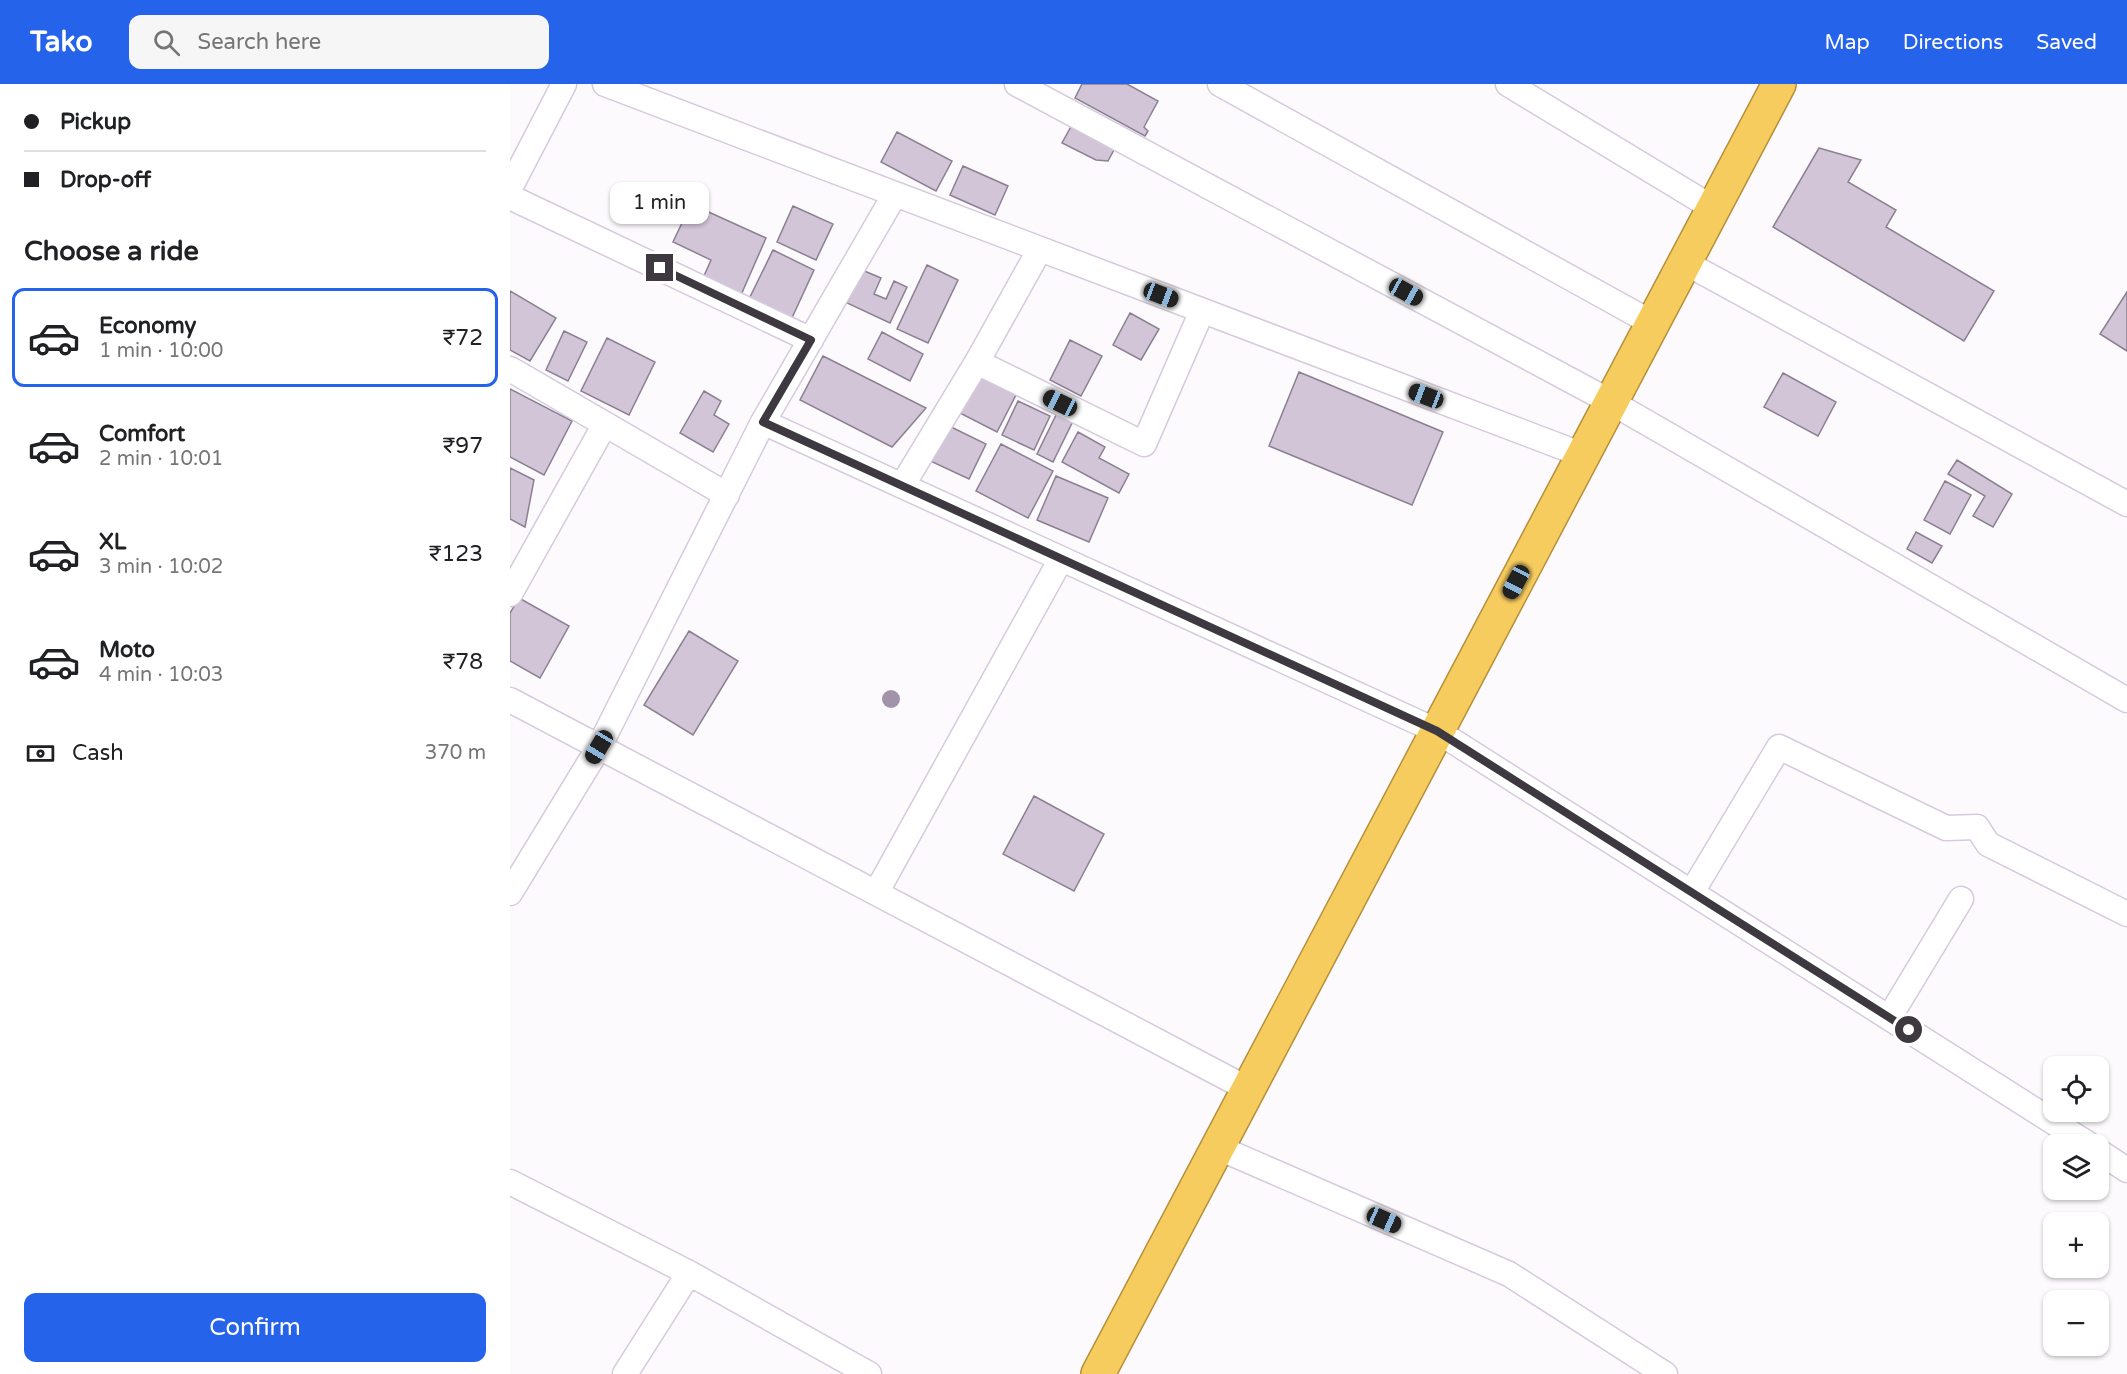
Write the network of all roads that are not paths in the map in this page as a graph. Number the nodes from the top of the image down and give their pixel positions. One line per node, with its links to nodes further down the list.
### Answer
1 (564, 84): 7 (street)
2 (605, 84): 8 (street)
3 (1017, 84): 18 (street)
4 (1220, 84): 14 (street)
5 (1508, 84): 10 (street)
6 (1779, 84): 10 (highway)
7 (510, 188)
8 (895, 194): 11 (street); 15 (street)
9 (510, 197): 15 (street)
10 (1713, 208): 12 (highway)
11 (1040, 249): 13 (street); 16 (street)
12 (1684, 262): 14 (highway); 24 (street)
13 (1202, 310): 16 (street); 21 (street)
14 (1652, 323): 18 (highway)
15 (811, 340): 19 (street)
16 (977, 362): 22 (street)
17 (510, 369): 20 (street)
18 (1611, 402): 21 (highway); 28 (street)
19 (763, 422): 22 (street); 23 (street)
20 (605, 424): 23 (street); 26 (street)
21 (1583, 455): 29 (highway)
22 (902, 486): 25 (street)
23 (726, 495): 30 (street)
24 (2127, 504)
25 (1061, 559): 29 (street); 33 (street)
26 (510, 594)
27 (510, 700): 30 (street)
28 (2127, 700)
29 (1437, 731): 31 (street); 37 (highway)
30 (599, 747): 32 (street); 33 (street)
31 (1692, 892): 35 (street); 36 (street)
32 (510, 893)
33 (876, 893): 37 (street)
34 (1961, 899): 36 (street)
35 (2127, 914)
36 (1889, 1018): 38 (street)
37 (1248, 1089): 39 (highway)
38 (2072, 1134)
39 (1217, 1147): 47 (highway); 48 (street)
40 (2109, 1158): 41 (street)
41 (2127, 1170)
42 (510, 1182): 43 (street)
43 (689, 1273): 44 (street); 45 (street)
44 (834, 1365): 46 (street)
45 (625, 1374)
46 (869, 1374)
47 (1098, 1374)
48 (1665, 1374)

